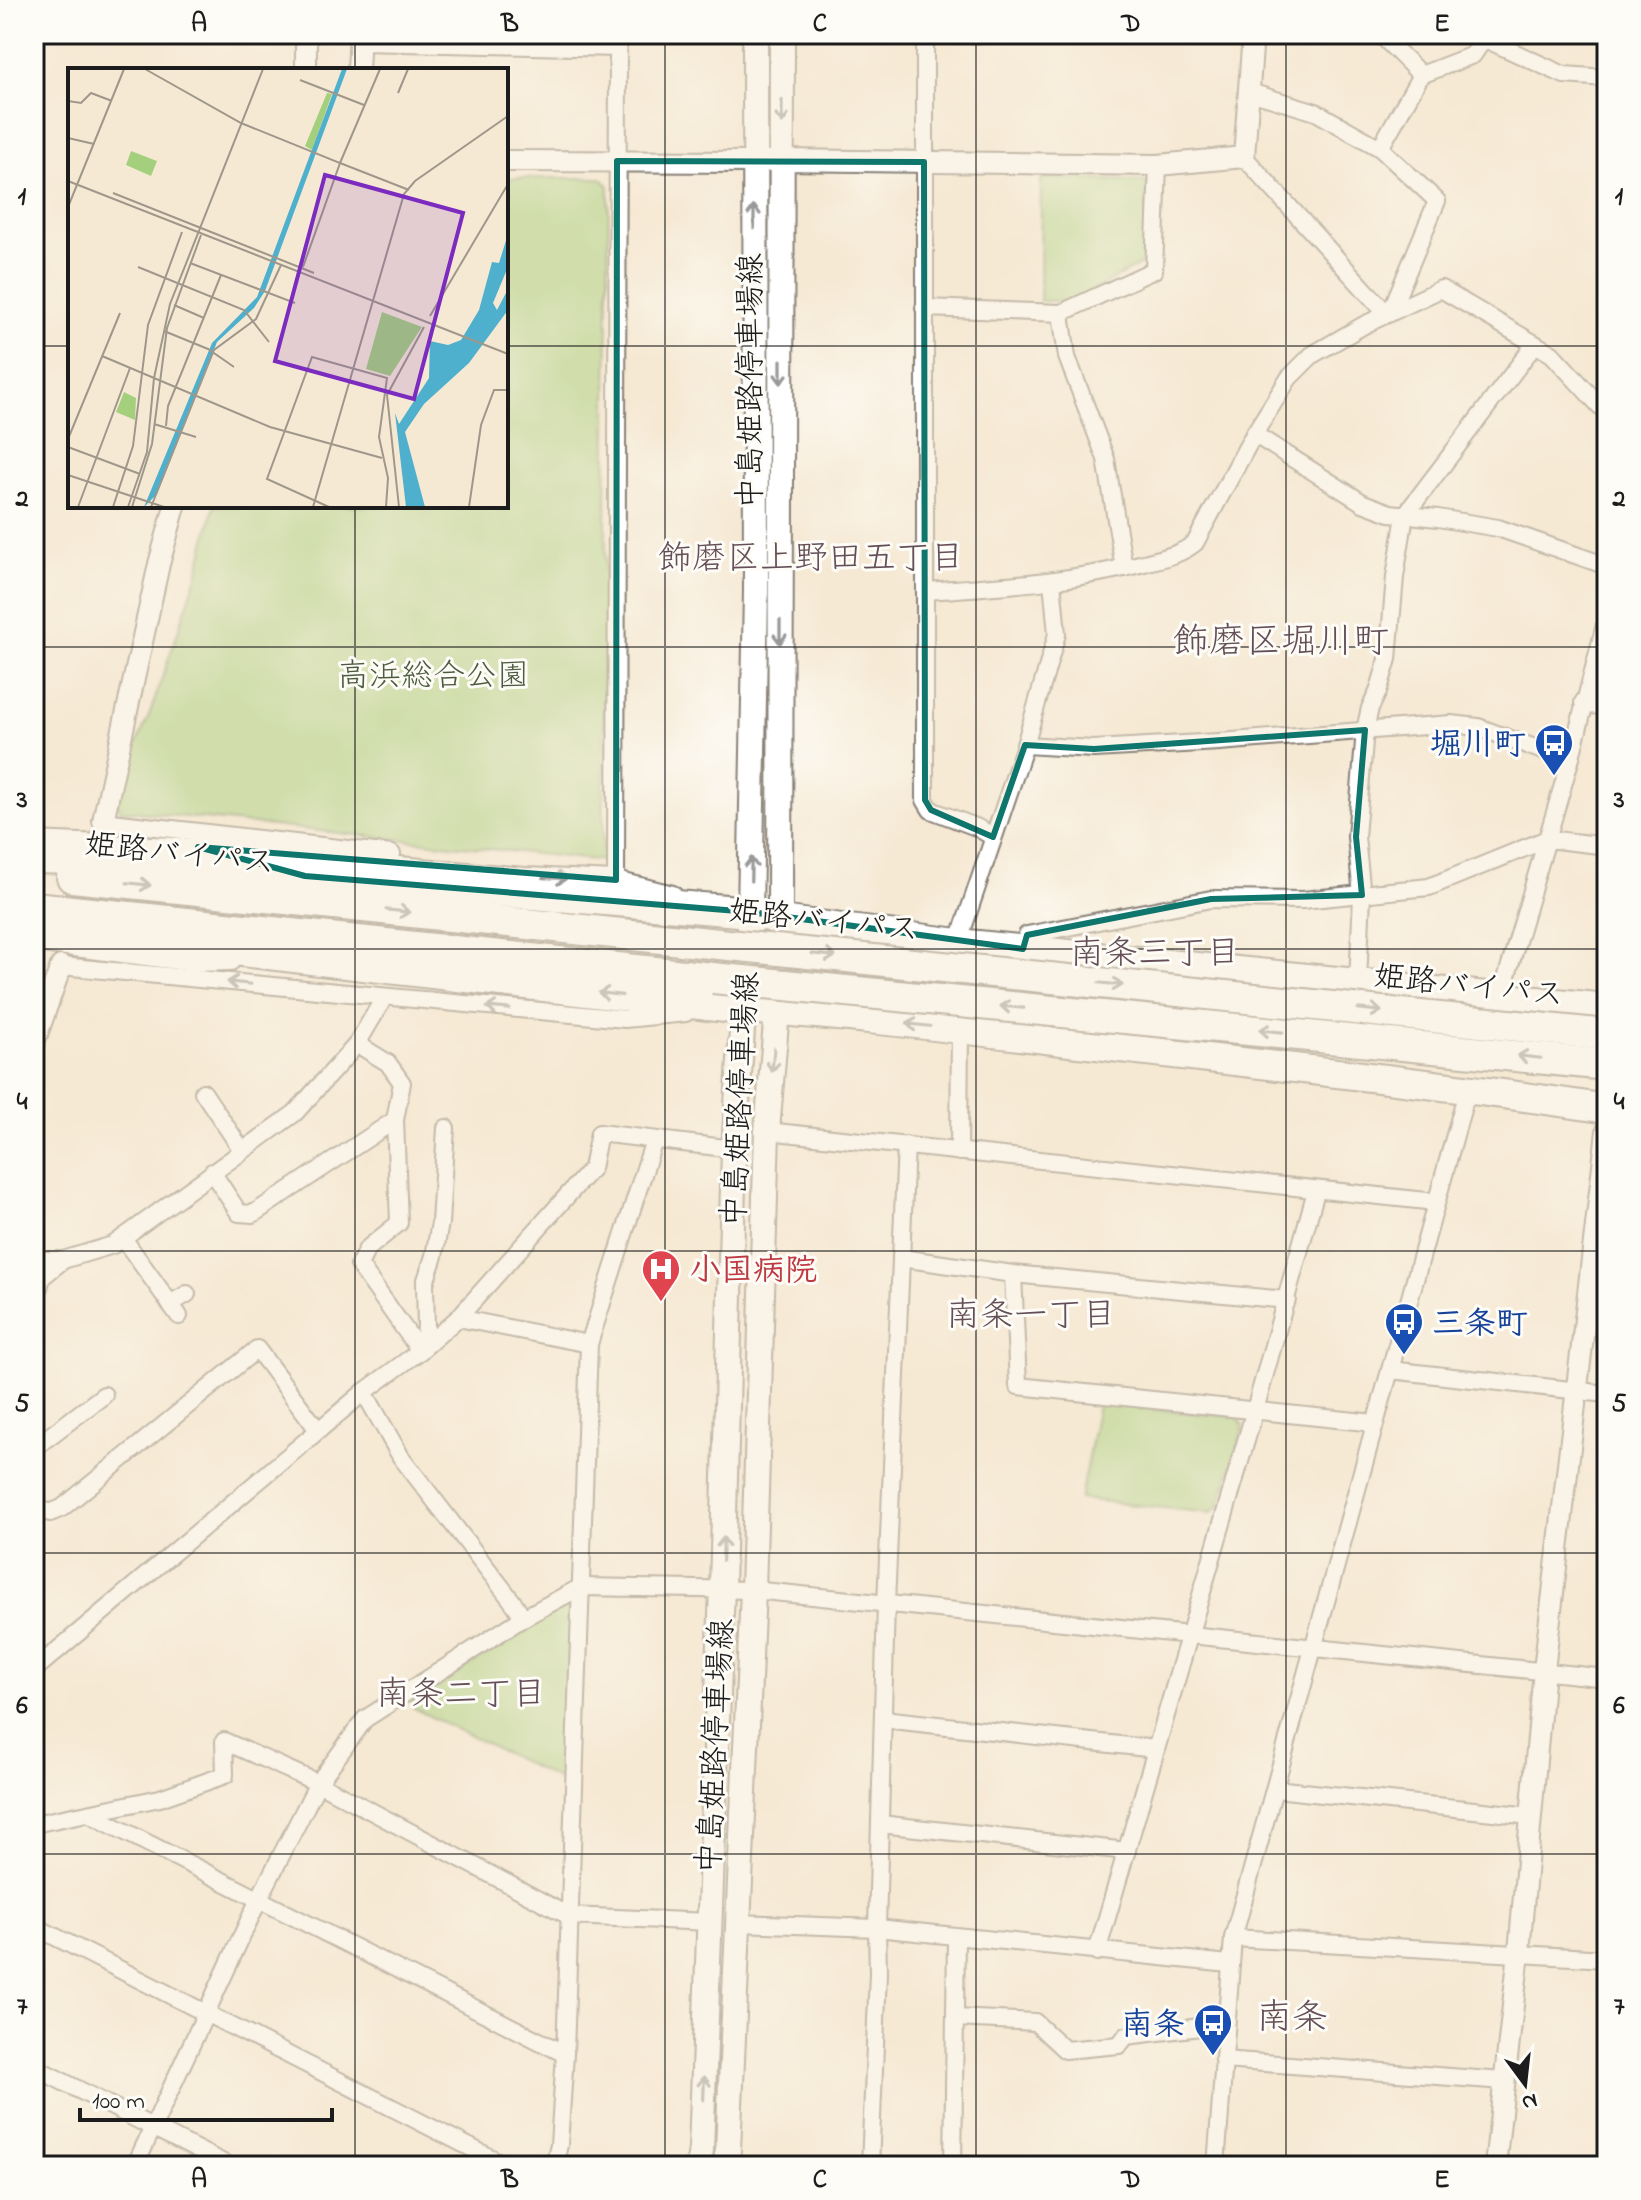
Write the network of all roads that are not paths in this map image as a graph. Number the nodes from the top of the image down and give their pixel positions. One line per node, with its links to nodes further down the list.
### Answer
1 (306, 34): 11 (street)
2 (755, 34): 21 (main road, 中島姫路停車場線)
3 (782, 34): 18 (main road, 中島姫路停車場線, one-way to 18)
4 (925, 34): 5 (street); 22 (street)
5 (1001, 34)
6 (1253, 34): 15 (street)
7 (1380, 34): 13 (street)
8 (1486, 37): 13 (street); 14 (street)
9 (360, 38): 10 (street); 12 (street)
10 (618, 41): 20 (street)
11 (306, 68)
12 (358, 68)
13 (1421, 75): 16 (street)
14 (1607, 78)
15 (1250, 92): 16 (street); 17 (street)
16 (1380, 148): 26 (street)
17 (1244, 157): 23 (street); 26 (street)
18 (782, 160): 21 (street); 22 (street); 55 (main road, 中島姫路停車場線, one-way to 55)
19 (508, 161): 20 (street)
20 (617, 161): 21 (street); 51 (street)
21 (754, 162): 54 (main road, 中島姫路停車場線, one-way to 21)
22 (924, 162): 23 (street); 24 (street)
23 (1158, 165): 25 (street)
24 (924, 308): 25 (street); 35 (street)
25 (1061, 313): 33 (street)
26 (1389, 313): 27 (street); 29 (street)
27 (1535, 344): 28 (street); 31 (street)
28 (1607, 409)
29 (1254, 434): 31 (street); 33 (street)
30 (174, 508): 42 (street)
31 (1405, 515): 32 (street); 39 (street)
32 (1607, 566)
33 (1124, 568): 34 (street)
34 (1052, 581): 35 (street); 40 (street)
35 (926, 591): 43 (street)
36 (1607, 617): 37 (street)
37 (1585, 703): 38 (street); 41 (street)
38 (1607, 704)
39 (1365, 730): 40 (street); 41 (street); 52 (street)
40 (1025, 745): 43 (street)
41 (1570, 761): 44 (street)
42 (103, 821): 50 (street)
43 (993, 837): 58 (street)
44 (1547, 839): 46 (street); 52 (street); 63 (street)
45 (35, 846): 47 (street); 49 (highway)
46 (1607, 846)
47 (198, 847): 49 (highway); 50 (street)
48 (34, 873): 69 (highway, 姫路バイパス, one-way to 69, bridge)
49 (305, 876): 54 (highway)
50 (525, 876): 51 (street, one-way to 51)
51 (616, 880): 54 (street)
52 (1362, 895): 59 (street); 62 (street)
53 (34, 907): 72 (highway, 姫路バイパス, one-way to 53, bridge)
54 (750, 912): 55 (highway); 66 (main road, 中島姫路停車場線)
55 (780, 920): 58 (highway); 67 (main road, 中島姫路停車場線)
56 (34, 927): 60 (highway)
57 (34, 943): 60 (street)
58 (958, 943): 59 (highway)
59 (1023, 949): 62 (highway)
60 (333, 962): 66 (highway, one-way to 60)
61 (61, 966): 64 (street, one-way to 61); 70 (street)
62 (1358, 982): 63 (highway)
63 (1501, 996): 65 (highway)
64 (384, 998): 66 (street, one-way to 64); 71 (street)
65 (1607, 1008)
66 (743, 1009): 67 (highway); 82 (main road, 中島姫路停車場線)
67 (777, 1011): 68 (highway, one-way to 67); 78 (main road, 中島姫路停車場線, one-way to 78)
68 (960, 1029): 73 (highway); 84 (street)
69 (1607, 1035)
70 (34, 1043)
71 (357, 1044): 76 (street); 83 (street)
72 (1607, 1065)
73 (1468, 1088): 75 (highway); 87 (street)
74 (203, 1092): 83 (street)
75 (1607, 1109)
76 (395, 1120): 85 (street); 98 (street)
77 (446, 1128): 98 (street)
78 (767, 1131): 81 (street); 111 (main road, 中島姫路停車場線)
79 (1607, 1131): 100 (street)
80 (654, 1140): 82 (street); 96 (street); 97 (street)
81 (906, 1145): 84 (street); 89 (street)
82 (734, 1149): 110 (main road, 中島姫路停車場線, one-way to 82)
83 (242, 1150): 85 (street)
84 (959, 1152): 86 (street)
85 (212, 1172): 88 (street)
86 (1316, 1191): 87 (street); 94 (street)
87 (1436, 1202): 99 (street)
88 (123, 1238): 91 (street); 93 (street)
89 (901, 1258): 92 (street); 112 (street)
90 (34, 1260): 91 (street)
91 (63, 1260): 95 (street)
92 (1013, 1274): 94 (street); 104 (street)
93 (187, 1294)
94 (1287, 1300): 104 (street)
95 (34, 1306)
96 (458, 1318): 97 (street); 98 (street)
97 (589, 1344): 109 (street)
98 (420, 1351): 101 (street)
99 (1390, 1370): 100 (street); 105 (street)
100 (1576, 1391): 102 (street); 117 (street)
101 (364, 1392): 106 (street); 113 (street)
102 (1607, 1394)
103 (104, 1395): 107 (street)
104 (1255, 1410): 105 (street); 114 (street)
105 (1375, 1423): 115 (street)
106 (318, 1430): 108 (street); 116 (street)
107 (34, 1448)
108 (34, 1506)
109 (581, 1587): 110 (street); 113 (street); 129 (street)
110 (722, 1588): 111 (street); 130 (main road, 中島姫路停車場線)
111 (753, 1590): 112 (street); 131 (main road, 中島姫路停車場線)
112 (886, 1604): 114 (street); 119 (street)
113 (523, 1618): 121 (street)
114 (1189, 1633): 115 (street); 120 (street)
115 (1315, 1648): 117 (street); 122 (street)
116 (34, 1670)
117 (1544, 1670): 118 (street); 124 (street)
118 (1607, 1678)
119 (883, 1719): 120 (street); 126 (street)
120 (1156, 1749): 127 (street)
121 (318, 1783): 123 (street); 128 (street); 129 (street)
122 (1275, 1789): 124 (street); 135 (street)
123 (88, 1813): 125 (street); 128 (street)
124 (1531, 1816): 137 (street)
125 (34, 1824)
126 (880, 1824): 127 (street); 133 (street)
127 (1127, 1851): 136 (street)
128 (258, 1901): 140 (street); 143 (street)
129 (569, 1916): 130 (street); 143 (street)
130 (710, 1922): 152 (main road, 中島姫路停車場線, one-way to 130)
131 (738, 1923): 133 (street); 153 (main road, 中島姫路停車場線)
132 (34, 1926): 140 (street)
133 (877, 1928): 134 (street); 154 (street)
134 (956, 1937): 136 (street); 141 (street)
135 (1233, 1938): 137 (street); 139 (street)
136 (1097, 1952): 139 (street)
137 (1519, 1952): 138 (street); 146 (street)
138 (1607, 1959)
139 (1229, 1964): 142 (street)
140 (206, 2013): 147 (street); 150 (street)
141 (955, 2018): 142 (street); 155 (street)
142 (1225, 2024): 144 (street)
143 (565, 2054): 151 (street)
144 (1223, 2060): 146 (street); 156 (street)
145 (34, 2067): 147 (street)
146 (1504, 2081): 157 (street)
147 (153, 2127): 148 (street); 149 (street)
148 (135, 2166)
149 (229, 2166)
150 (507, 2166)
151 (554, 2166)
152 (698, 2166)
153 (725, 2166)
154 (870, 2166)
155 (953, 2166)
156 (1216, 2166)
157 (1495, 2166)

